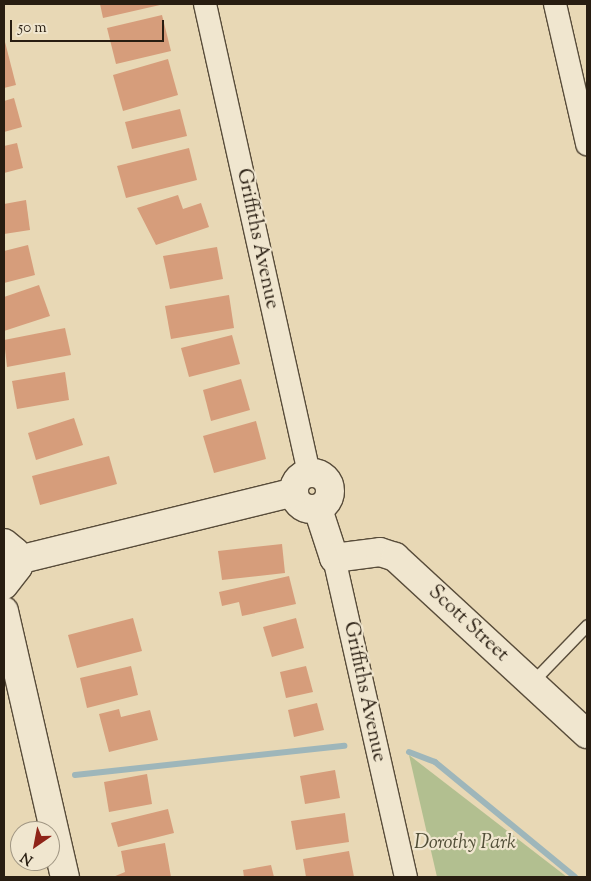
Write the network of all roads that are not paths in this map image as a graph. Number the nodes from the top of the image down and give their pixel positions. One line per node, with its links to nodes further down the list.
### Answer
1 (205, 4): 4 (street, Griffiths Avenue)
2 (555, 4): 3 (street)
3 (587, 144)
4 (302, 483): 5 (street); 6 (street, Griffiths Avenue)
5 (11, 552): 7 (street)
6 (334, 558): 10 (street, Scott Street); 13 (street, Griffiths Avenue)
7 (4, 585)
8 (4, 611): 12 (street)
9 (587, 626): 10 (lane)
10 (532, 682): 11 (street, Scott Street)
11 (587, 734)
12 (65, 877)
13 (406, 877)

